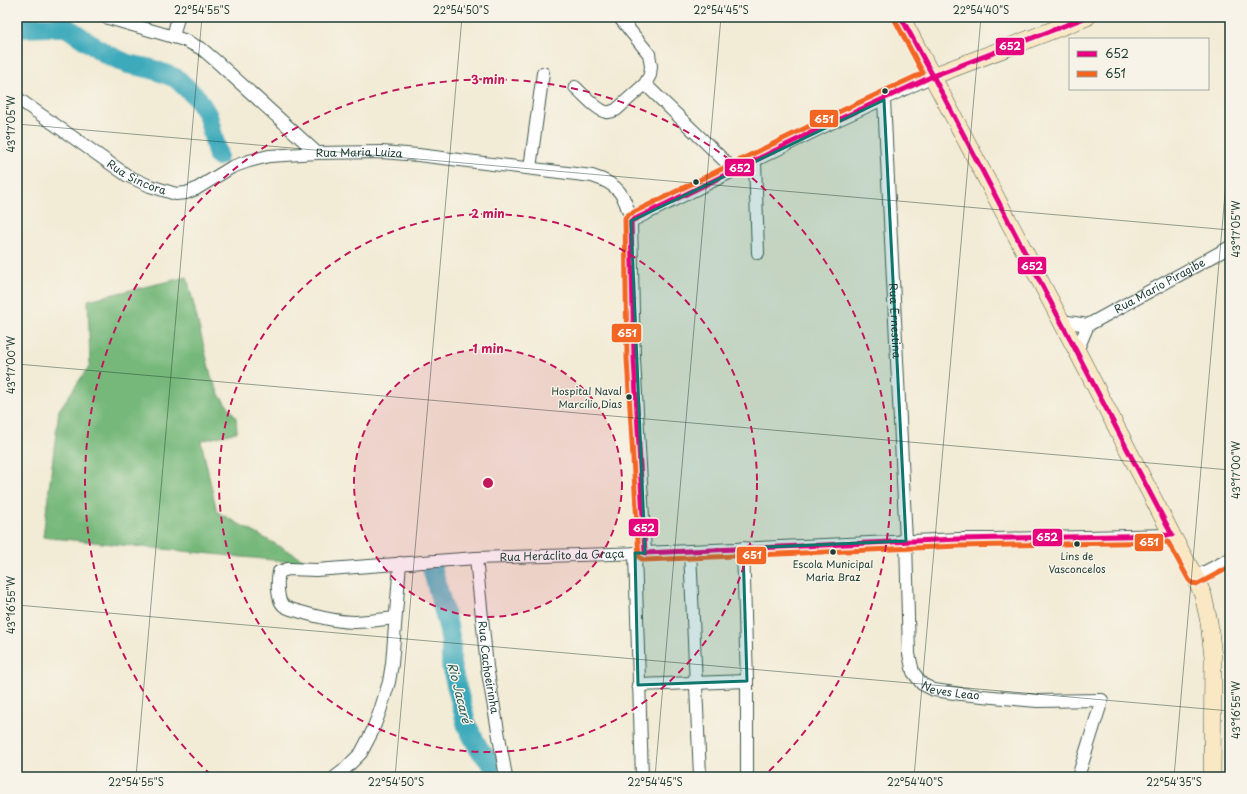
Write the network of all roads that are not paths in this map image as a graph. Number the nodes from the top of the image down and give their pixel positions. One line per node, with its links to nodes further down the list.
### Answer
1 (105, 17): 6 (street, Rua Maria Luiza)
2 (178, 17): 6 (street)
3 (619, 17): 9 (street)
4 (901, 17): 8 (street)
5 (1087, 17): 8 (street)
6 (173, 37): 13 (street, Rua Maria Luiza)
7 (543, 73): 15 (street)
8 (933, 76): 12 (street); 20 (street)
9 (645, 84): 10 (street); 16 (street)
10 (575, 87)
11 (17, 98): 13 (street, Rua Sincora)
12 (884, 100): 14 (street); 24 (street, Rua Ernestina)
13 (316, 153): 15 (street, Rua Maria Luiza)
14 (755, 160): 16 (street); 19 (street)
15 (530, 168): 17 (street, Rua Maria Luiza)
16 (734, 170): 17 (street)
17 (631, 221): 27 (street, Rua Maria Luiza)
18 (1230, 247): 21 (street, Rua Mario Piragibe)
19 (758, 253)
20 (1061, 321): 21 (street); 22 (street)
21 (1088, 325): 22 (street)
22 (1077, 351): 23 (street)
23 (1172, 535): 24 (street, Rua Heráclito da Graça); 31 (street)
24 (906, 541): 25 (street, Rua Heráclito da Graça); 41 (street, Neves Leao)
25 (743, 548): 26 (street, Rua Heráclito da Graça); 34 (street)
26 (690, 551): 27 (street, Rua Heráclito da Graça); 33 (street)
27 (640, 553): 28 (street, Rua Heráclito da Graça); 35 (street, Rua Maria Luiza)
28 (476, 558): 30 (street, Rua Heráclito da Graça); 39 (street, Rua Cachoeirinha)
29 (1230, 559): 31 (street)
30 (400, 563): 32 (street); 32 (street, Rua Heráclito da Graça)
31 (1195, 577): 42 (street)
32 (395, 618): 38 (street)
33 (695, 682): 34 (street); 35 (street); 37 (street)
34 (747, 682): 36 (street)
35 (638, 685): 40 (street, Rua Maria Luiza)
36 (747, 775)
37 (700, 776)
38 (335, 777)
39 (506, 777)
40 (642, 777)
41 (1078, 777)
42 (1212, 777)

